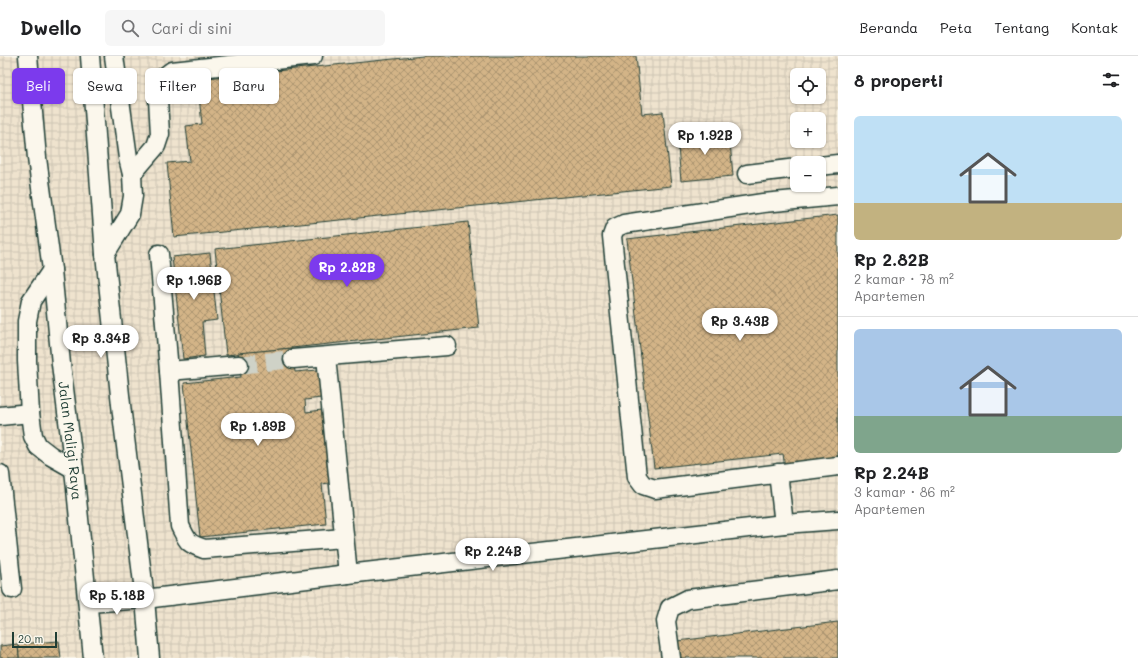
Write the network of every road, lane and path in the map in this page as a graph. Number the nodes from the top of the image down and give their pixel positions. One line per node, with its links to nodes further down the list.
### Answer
1 (28, 56): 13 (street, Jalan Maligi Raya)
2 (90, 56): 11 (street)
3 (114, 56): 8 (street)
4 (314, 56): 8 (street)
5 (838, 164): 6 (street)
6 (826, 165)
7 (790, 169): 9 (street)
8 (132, 174): 11 (street)
9 (747, 174)
10 (838, 196): 23 (street)
11 (105, 254): 31 (street)
12 (159, 254): 18 (street)
13 (52, 270): 19 (street); 22 (street, Jalan Maligi Raya)
14 (446, 346): 15 (street)
15 (326, 357): 16 (street); 27 (street)
16 (293, 359)
17 (239, 365): 18 (street)
18 (169, 371): 27 (street)
19 (30, 413): 20 (street); 22 (street)
20 (0, 416)
21 (838, 466): 23 (street)
22 (74, 469): 32 (street, Jalan Maligi Raya)
23 (778, 473): 26 (street)
24 (0, 474): 30 (street)
25 (838, 520): 26 (street)
26 (784, 524): 28 (street)
27 (344, 538): 28 (street)
28 (348, 574): 31 (street)
29 (838, 580): 35 (street)
30 (12, 589)
31 (145, 599): 32 (street); 34 (street)
32 (88, 603): 33 (street, Jalan Maligi Raya)
33 (93, 658)
34 (150, 658)
35 (671, 658)

